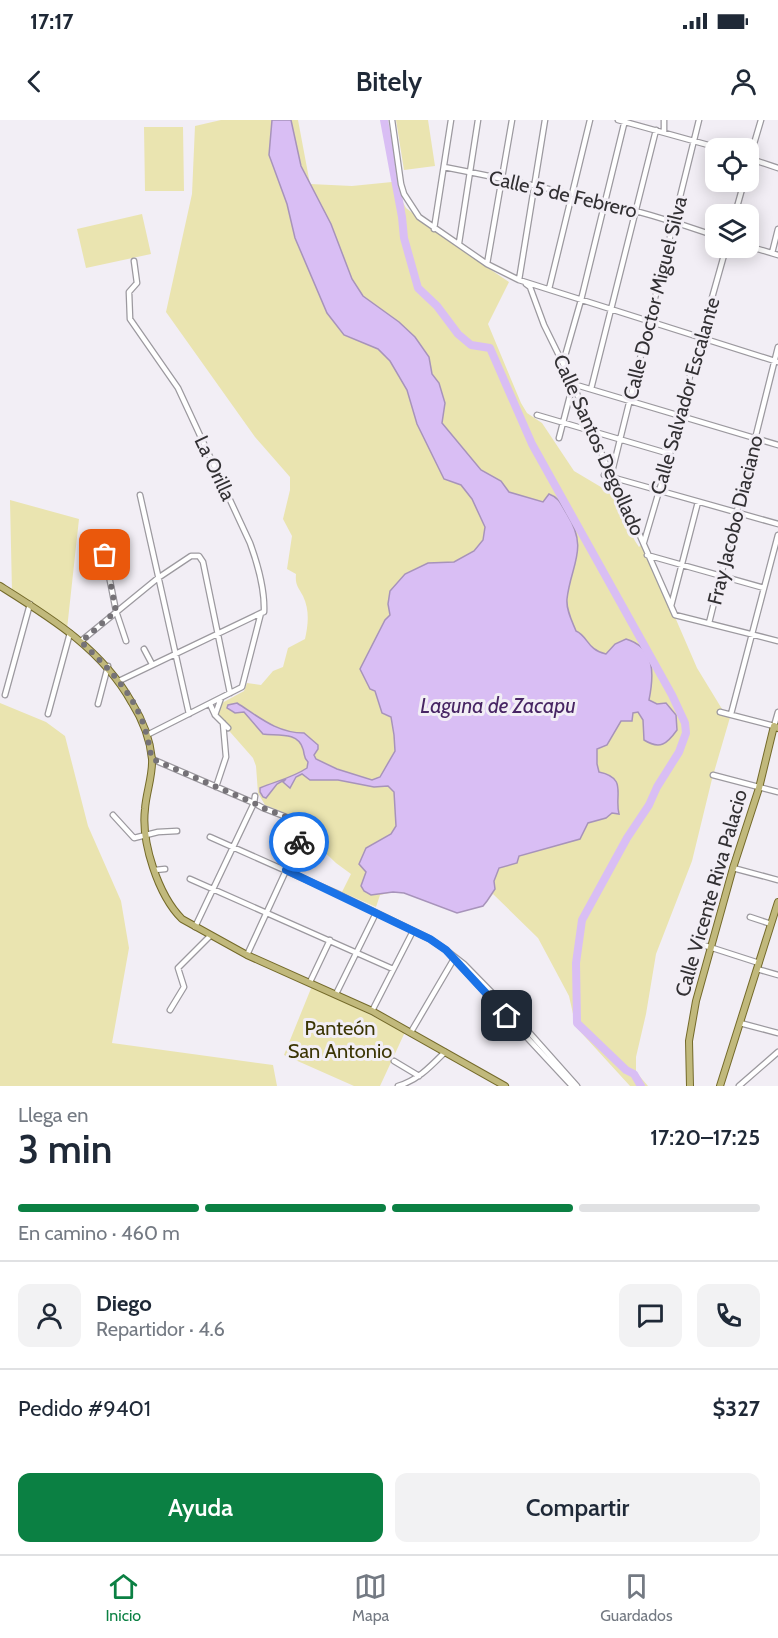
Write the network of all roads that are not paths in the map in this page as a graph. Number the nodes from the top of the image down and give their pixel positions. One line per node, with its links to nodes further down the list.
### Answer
1 (392, 120): 27 (street)
2 (452, 120): 18 (street)
3 (478, 120): 20 (street)
4 (512, 120): 21 (street)
5 (545, 120): 22 (street)
6 (590, 120): 23 (street)
7 (618, 120): 11 (street)
8 (664, 120): 13 (street)
9 (699, 120): 15 (street, Calle Doctor Miguel Silva)
10 (761, 120): 14 (street)
11 (625, 121): 12 (street); 24 (street)
12 (656, 130): 13 (street); 25 (street)
13 (664, 132): 15 (street)
14 (756, 138)
15 (694, 140): 16 (street); 26 (street, Calle Doctor Miguel Silva)
16 (705, 144)
17 (759, 163): 19 (street)
18 (444, 167): 20 (street, Calle 5 de Febrero); 27 (street)
19 (778, 168)
20 (470, 172): 21 (street, Calle 5 de Febrero); 30 (street)
21 (502, 179): 22 (street, Calle 5 de Febrero); 36 (street)
22 (535, 186): 23 (street, Calle 5 de Febrero); 37 (street)
23 (572, 194): 24 (street, Calle 5 de Febrero); 39 (street)
24 (604, 202): 25 (street, Calle 5 de Febrero); 40 (street)
25 (635, 211): 26 (street, Calle 5 de Febrero); 41 (street)
26 (673, 221): 29 (street, Calle 5 de Febrero); 42 (street, Calle Doctor Miguel Silva)
27 (434, 229): 30 (street)
28 (778, 229): 32 (street)
29 (705, 232)
30 (459, 243): 36 (street)
31 (759, 249): 32 (street)
32 (772, 253): 33 (street)
33 (778, 255)
34 (723, 258): 43 (street, Calle Salvador Escalante)
35 (134, 261): 78 (street, La Orilla)
36 (487, 264): 37 (street)
37 (519, 280): 38 (street)
38 (533, 286): 39 (street); 46 (street, Calle Santos Degollado)
39 (549, 290): 40 (street)
40 (581, 300): 41 (street); 46 (street)
41 (610, 309): 42 (street); 48 (street)
42 (648, 321): 43 (street); 49 (street, Calle Doctor Miguel Silva)
43 (701, 337): 45 (street); 51 (street, Calle Salvador Escalante)
44 (778, 347): 45 (street, Fray Jacobo Diaciano)
45 (776, 362): 54 (street, Fray Jacobo Diaciano)
46 (562, 363): 47 (street, Calle Santos Degollado)
47 (573, 384): 48 (street); 52 (street); 53 (street, Calle Santos Degollado)
48 (591, 389): 49 (street)
49 (629, 401): 51 (street); 56 (street, Calle Doctor Miguel Silva)
50 (537, 415): 52 (street)
51 (679, 416): 54 (street); 58 (street, Calle Salvador Escalante)
52 (562, 422): 53 (street); 55 (street)
53 (592, 431): 56 (street); 60 (street, Calle Santos Degollado)
54 (754, 437): 57 (street); 64 (street, Fray Jacobo Diaciano)
55 (559, 438)
56 (620, 440): 58 (street); 60 (street, Calle Doctor Miguel Silva)
57 (778, 445)
58 (670, 454): 61 (street, Calle Salvador Escalante)
59 (604, 475): 60 (street)
60 (613, 477): 61 (street); 68 (street, Calle Santos Degollado)
61 (658, 491): 63 (street); 68 (street, Calle Salvador Escalante)
62 (140, 495): 72 (street)
63 (698, 502): 64 (street); 70 (street)
64 (736, 513): 65 (street); 71 (street, Fray Jacobo Diaciano)
65 (778, 524)
66 (778, 535): 74 (street)
67 (101, 536): 77 (street)
68 (643, 543): 69 (street, Calle Santos Degollado)
69 (647, 555): 70 (street); 76 (street, Calle Santos Degollado)
70 (682, 565): 71 (street); 76 (street)
71 (720, 575): 74 (street); 79 (street, Fray Jacobo Diaciano)
72 (158, 578): 77 (street); 81 (street); 87 (street)
73 (0, 586): 75 (main road)
74 (764, 588): 82 (street)
75 (30, 604): 80 (main road); 92 (street)
76 (671, 606): 79 (street, Calle Santos Degollado)
77 (116, 611): 83 (street); 85 (street)
78 (261, 613): 81 (street); 91 (street, La Orilla)
79 (709, 623): 82 (street)
80 (70, 632): 85 (main road); 98 (street)
81 (216, 633): 87 (street); 91 (street)
82 (752, 634): 84 (street); 100 (street)
83 (126, 641)
84 (778, 641)
85 (81, 642): 89 (main road)
86 (144, 649): 88 (street)
87 (175, 654): 88 (street); 99 (street)
88 (152, 664): 90 (street)
89 (108, 666): 90 (main road); 94 (street)
90 (119, 681): 105 (main road)
91 (230, 693): 93 (street)
92 (5, 695)
93 (221, 698): 95 (street); 101 (street)
94 (98, 704)
95 (210, 704): 99 (street); 101 (street)
96 (720, 712): 100 (street)
97 (778, 712): 103 (street, Calle Vicente Riva Palacio)
98 (48, 714)
99 (189, 714): 105 (street)
100 (731, 714): 103 (street)
101 (215, 715): 102 (street)
102 (223, 723): 104 (street); 108 (street)
103 (776, 727): 109 (main road, Calle Vicente Riva Palacio)
104 (228, 729)
105 (147, 735): 106 (main road)
106 (152, 759): 108 (street); 115 (main road)
107 (712, 776): 109 (street)
108 (216, 787): 112 (street)
109 (759, 788): 110 (street); 118 (main road, Calle Vicente Riva Palacio)
110 (778, 792)
111 (255, 796): 112 (street)
112 (254, 803): 117 (street); 121 (street)
113 (113, 814): 115 (street)
114 (177, 831): 115 (street)
115 (145, 835): 120 (main road)
116 (210, 837): 117 (street)
117 (233, 847): 121 (street); 124 (street)
118 (733, 868): 123 (street); 136 (main road, Calle Vicente Riva Palacio)
119 (165, 869): 120 (street)
120 (155, 870): 131 (main road)
121 (286, 870): 126 (street); 127 (street)
122 (190, 879): 124 (street)
123 (778, 880)
124 (213, 888): 126 (street); 131 (street)
125 (778, 902): 128 (main road)
126 (266, 912): 134 (street); 138 (street)
127 (376, 913): 132 (street); 137 (street)
128 (777, 913): 130 (main road)
129 (750, 917): 130 (street)
130 (771, 924): 140 (main road)
131 (195, 927): 133 (main road)
132 (413, 931): 139 (street); 141 (street)
133 (210, 936): 138 (main road); 145 (street)
134 (330, 940): 137 (street); 143 (street)
135 (697, 942): 136 (street)
136 (711, 947): 140 (street); 158 (main road, Calle Vicente Riva Palacio)
137 (355, 953): 141 (street); 144 (street)
138 (247, 955): 143 (main road)
139 (455, 958): 148 (street); 156 (street); 157 (street)
140 (758, 966): 142 (street); 147 (main road)
141 (393, 969): 146 (street)
142 (778, 975)
143 (310, 982): 144 (main road)
144 (336, 994): 146 (main road)
145 (170, 1010)
146 (372, 1011): 148 (main road)
147 (740, 1023): 149 (street); 159 (main road)
148 (411, 1032): 150 (main road)
149 (778, 1033)
150 (445, 1052): 153 (street); 155 (main road)
151 (778, 1052): 160 (street)
152 (394, 1061): 153 (street)
153 (419, 1076): 154 (street)
154 (398, 1086)
155 (505, 1086)
156 (573, 1086)
157 (577, 1086)
158 (690, 1086)
159 (720, 1086)
160 (739, 1086)

